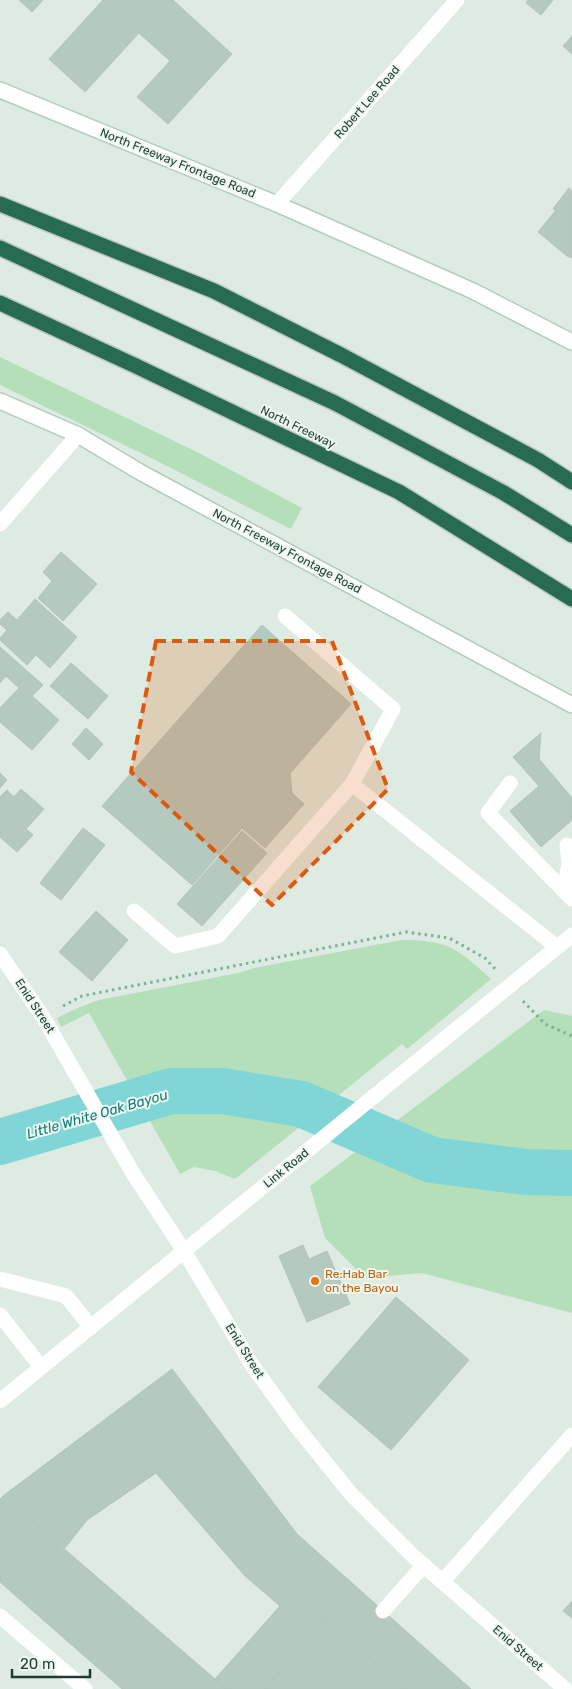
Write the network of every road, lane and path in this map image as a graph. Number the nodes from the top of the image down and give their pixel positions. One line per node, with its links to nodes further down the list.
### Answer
1 (457, 0): 4 (street, Robert Lee Road)
2 (0, 90): 4 (street, North Freeway Frontage Road)
3 (0, 204): 10 (highway)
4 (277, 204): 7 (street, North Freeway Frontage Road)
5 (0, 248): 12 (highway)
6 (0, 304): 13 (highway, North Freeway)
7 (572, 342)
8 (0, 401): 9 (street, North Freeway Frontage Road)
9 (78, 435): 11 (street); 15 (street, North Freeway Frontage Road)
10 (572, 482)
11 (0, 524)
12 (572, 535)
13 (572, 599)
14 (285, 616): 17 (street)
15 (572, 705)
16 (510, 783): 19 (street)
17 (352, 784): 20 (street); 22 (street)
18 (568, 845): 19 (street)
19 (568, 895)
20 (134, 910)
21 (572, 934): 22 (street, Link Road)
22 (558, 946): 28 (street, Link Road)
23 (0, 954): 28 (street, Enid Street)
24 (498, 972): 26 (path)
25 (523, 1000): 27 (path)
26 (63, 1006)
27 (572, 1036)
28 (184, 1251): 31 (street, Link Road); 35 (street, Enid Street)
29 (0, 1279): 31 (street)
30 (0, 1315): 32 (street)
31 (91, 1327): 32 (street, Link Road)
32 (41, 1367): 33 (street, Link Road)
33 (0, 1401)
34 (572, 1435): 36 (street)
35 (424, 1565): 36 (street, Enid Street); 37 (street)
36 (442, 1582): 40 (street, Enid Street)
37 (383, 1611)
38 (0, 1616): 39 (street)
39 (85, 1689)
40 (565, 1689)

